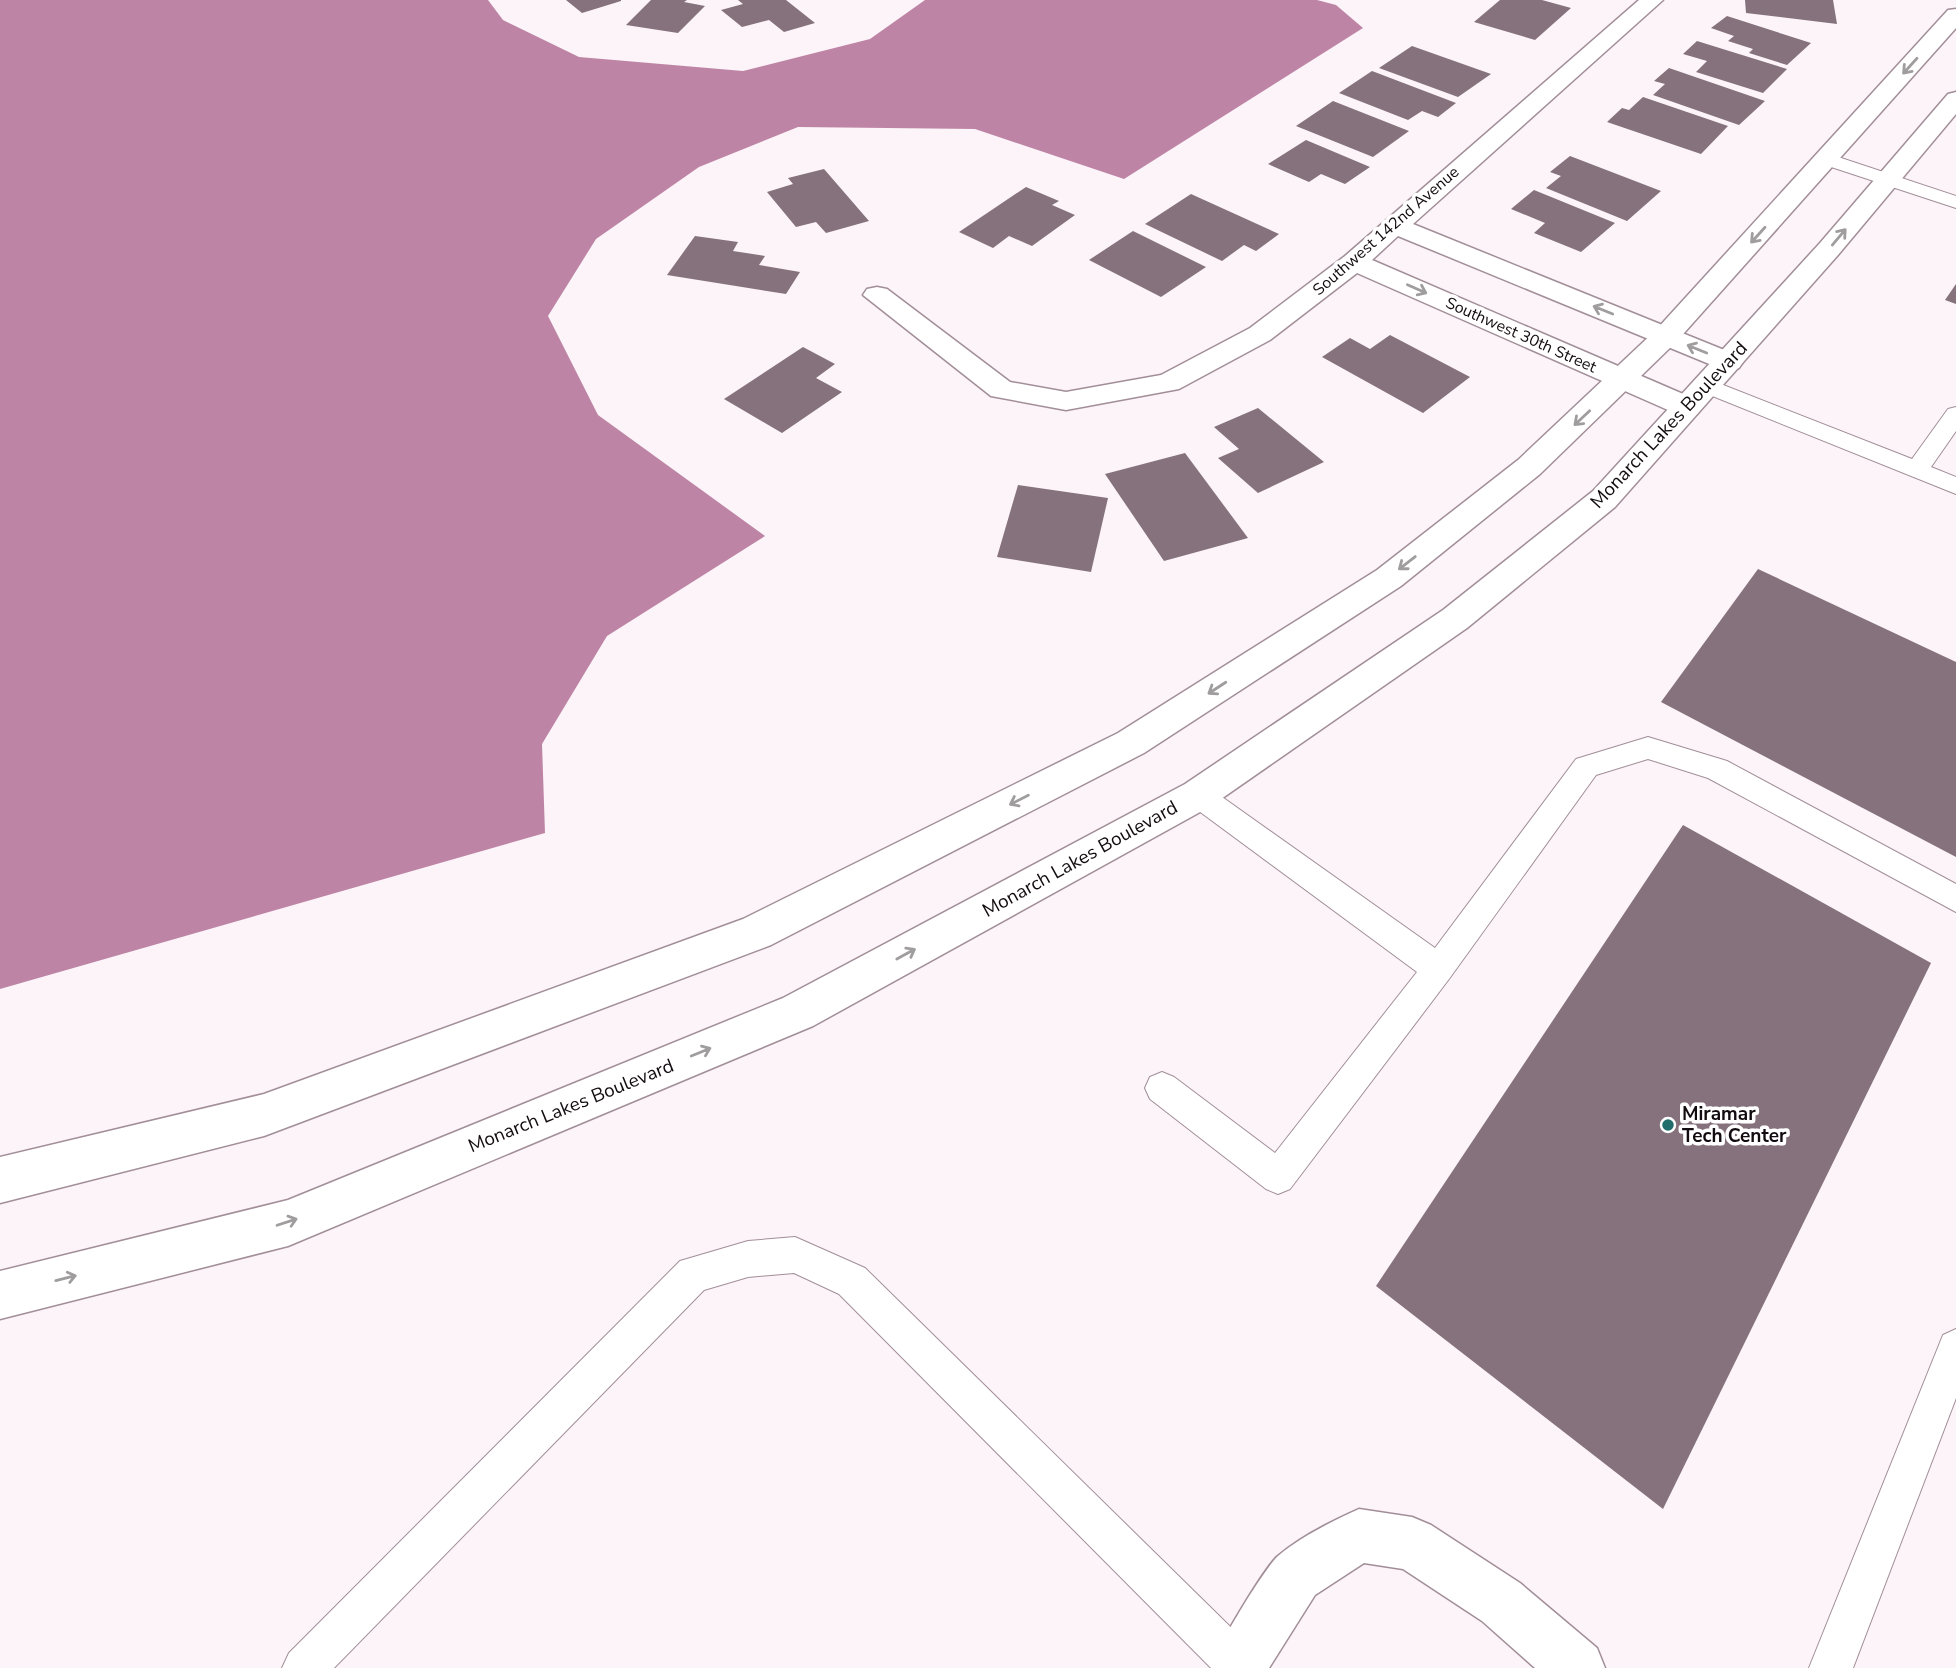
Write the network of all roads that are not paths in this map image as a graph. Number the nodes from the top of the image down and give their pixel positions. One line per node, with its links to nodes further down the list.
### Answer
1 (1652, 0): 7 (street, Southwest 142nd Avenue)
2 (1956, 15): 4 (street, one-way to 4)
3 (1956, 99): 5 (street, Monarch Lakes Boulevard)
4 (1826, 159): 5 (lane); 10 (street, one-way to 10)
5 (1888, 180): 6 (lane); 12 (street, Monarch Lakes Boulevard, one-way to 5)
6 (1956, 202)
7 (1393, 225): 8 (street, Southwest 142nd Avenue); 10 (street, one-way to 7)
8 (1354, 262): 9 (street, Southwest 142nd Avenue); 11 (street, Southwest 30th Street, one-way to 11)
9 (877, 295)
10 (1666, 336): 11 (street); 12 (street, one-way to 10)
11 (1623, 379): 12 (street, Southwest 30th Street); 20 (street, one-way to 20)
12 (1708, 385): 14 (lane); 16 (street, Monarch Lakes Boulevard)
13 (1956, 414): 14 (lane)
14 (1917, 469): 15 (lane)
15 (1956, 486)
16 (1198, 795): 18 (lane); 21 (street, Monarch Lakes Boulevard, one-way to 16)
17 (1956, 899): 18 (lane)
18 (1437, 969): 19 (lane)
19 (1162, 1088)
20 (0, 1180)
21 (0, 1295)
22 (1956, 1348): 26 (lane)
23 (1240, 1667): 24 (lane); 25 (street)
24 (304, 1668)
25 (1577, 1668)
26 (1831, 1668)

